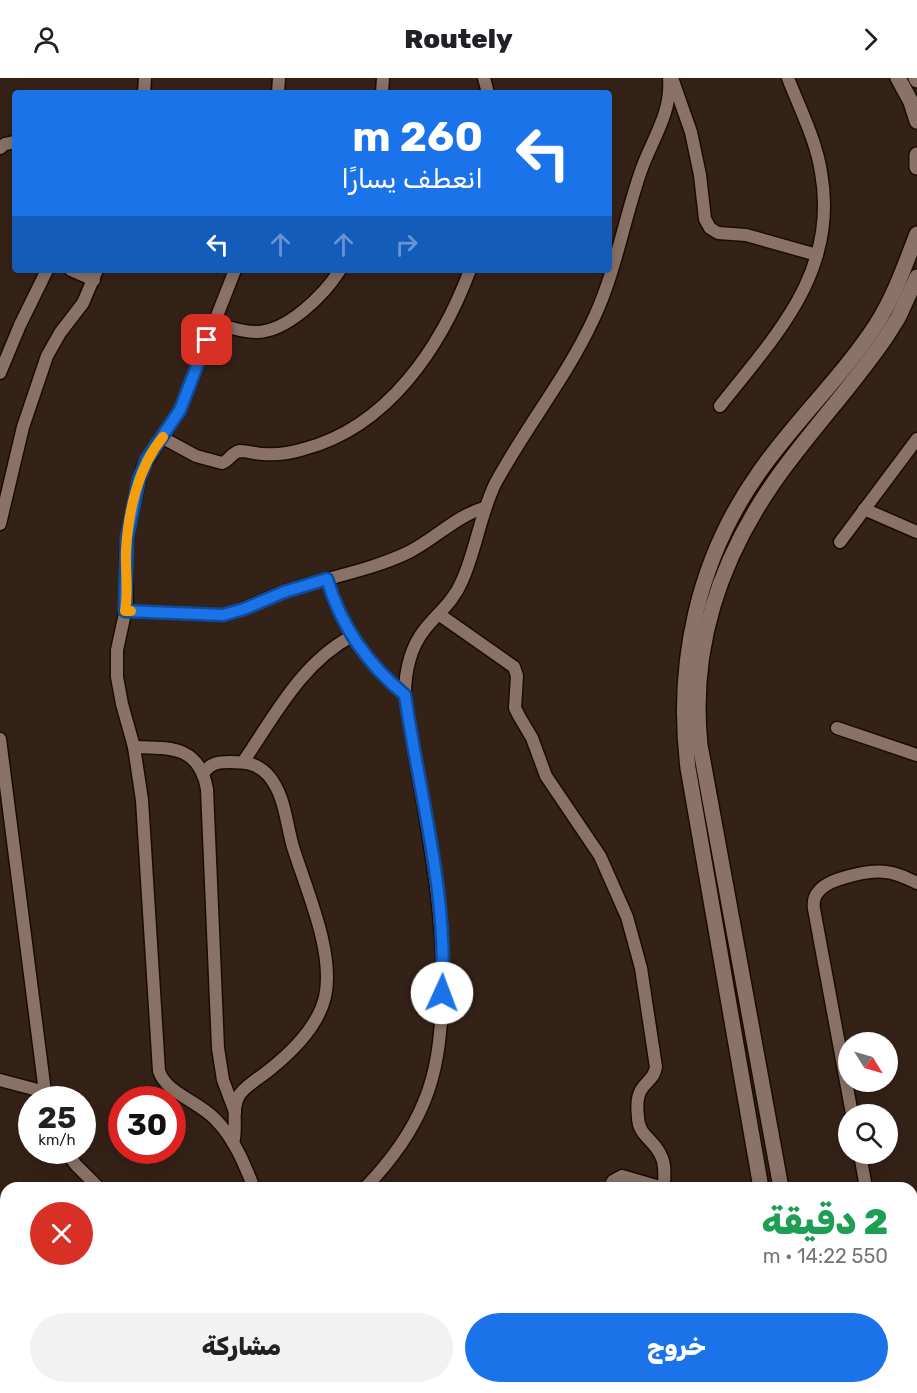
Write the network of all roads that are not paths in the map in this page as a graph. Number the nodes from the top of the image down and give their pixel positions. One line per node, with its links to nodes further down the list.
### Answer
1 (670, 78): 8 (street); 9 (street)
2 (788, 78): 8 (street)
3 (898, 78): 4 (street)
4 (917, 122)
5 (917, 155): 6 (street)
6 (917, 167)
7 (917, 234): 54 (street)
8 (817, 255): 19 (street)
9 (612, 264)
10 (46, 273): 18 (street)
11 (234, 273): 17 (street)
12 (337, 273): 17 (street)
13 (469, 273): 20 (street)
14 (609, 273): 22 (street)
15 (95, 275): 24 (street)
16 (917, 277): 55 (street)
17 (214, 322): 20 (street)
18 (0, 373)
19 (720, 406)
20 (163, 438): 28 (street)
21 (917, 439): 23 (street)
22 (484, 508): 27 (street); 29 (street)
23 (864, 509): 25 (street); 26 (street)
24 (0, 524)
25 (917, 532)
26 (840, 542)
27 (327, 579): 28 (street); 30 (street)
28 (125, 611): 34 (street)
29 (440, 615): 31 (street); 53 (street)
30 (352, 636): 31 (street); 36 (street)
31 (405, 695): 50 (street)
32 (837, 728): 35 (street)
33 (0, 740): 38 (street)
34 (134, 747): 37 (street); 45 (street)
35 (917, 754)
36 (243, 762): 37 (street); 44 (street)
37 (203, 774): 44 (street)
38 (3, 783): 42 (street)
39 (917, 883): 43 (street)
40 (0, 1080): 41 (street)
41 (18, 1086)
42 (44, 1086)
43 (850, 1104)
44 (235, 1112): 45 (street)
45 (233, 1143): 49 (street)
46 (78, 1164): 48 (street)
47 (862, 1164): 56 (street)
48 (94, 1182)
49 (251, 1182)
50 (370, 1182)
51 (612, 1182): 52 (street)
52 (642, 1182)
53 (663, 1182)
54 (760, 1182)
55 (780, 1182)
56 (865, 1182)

